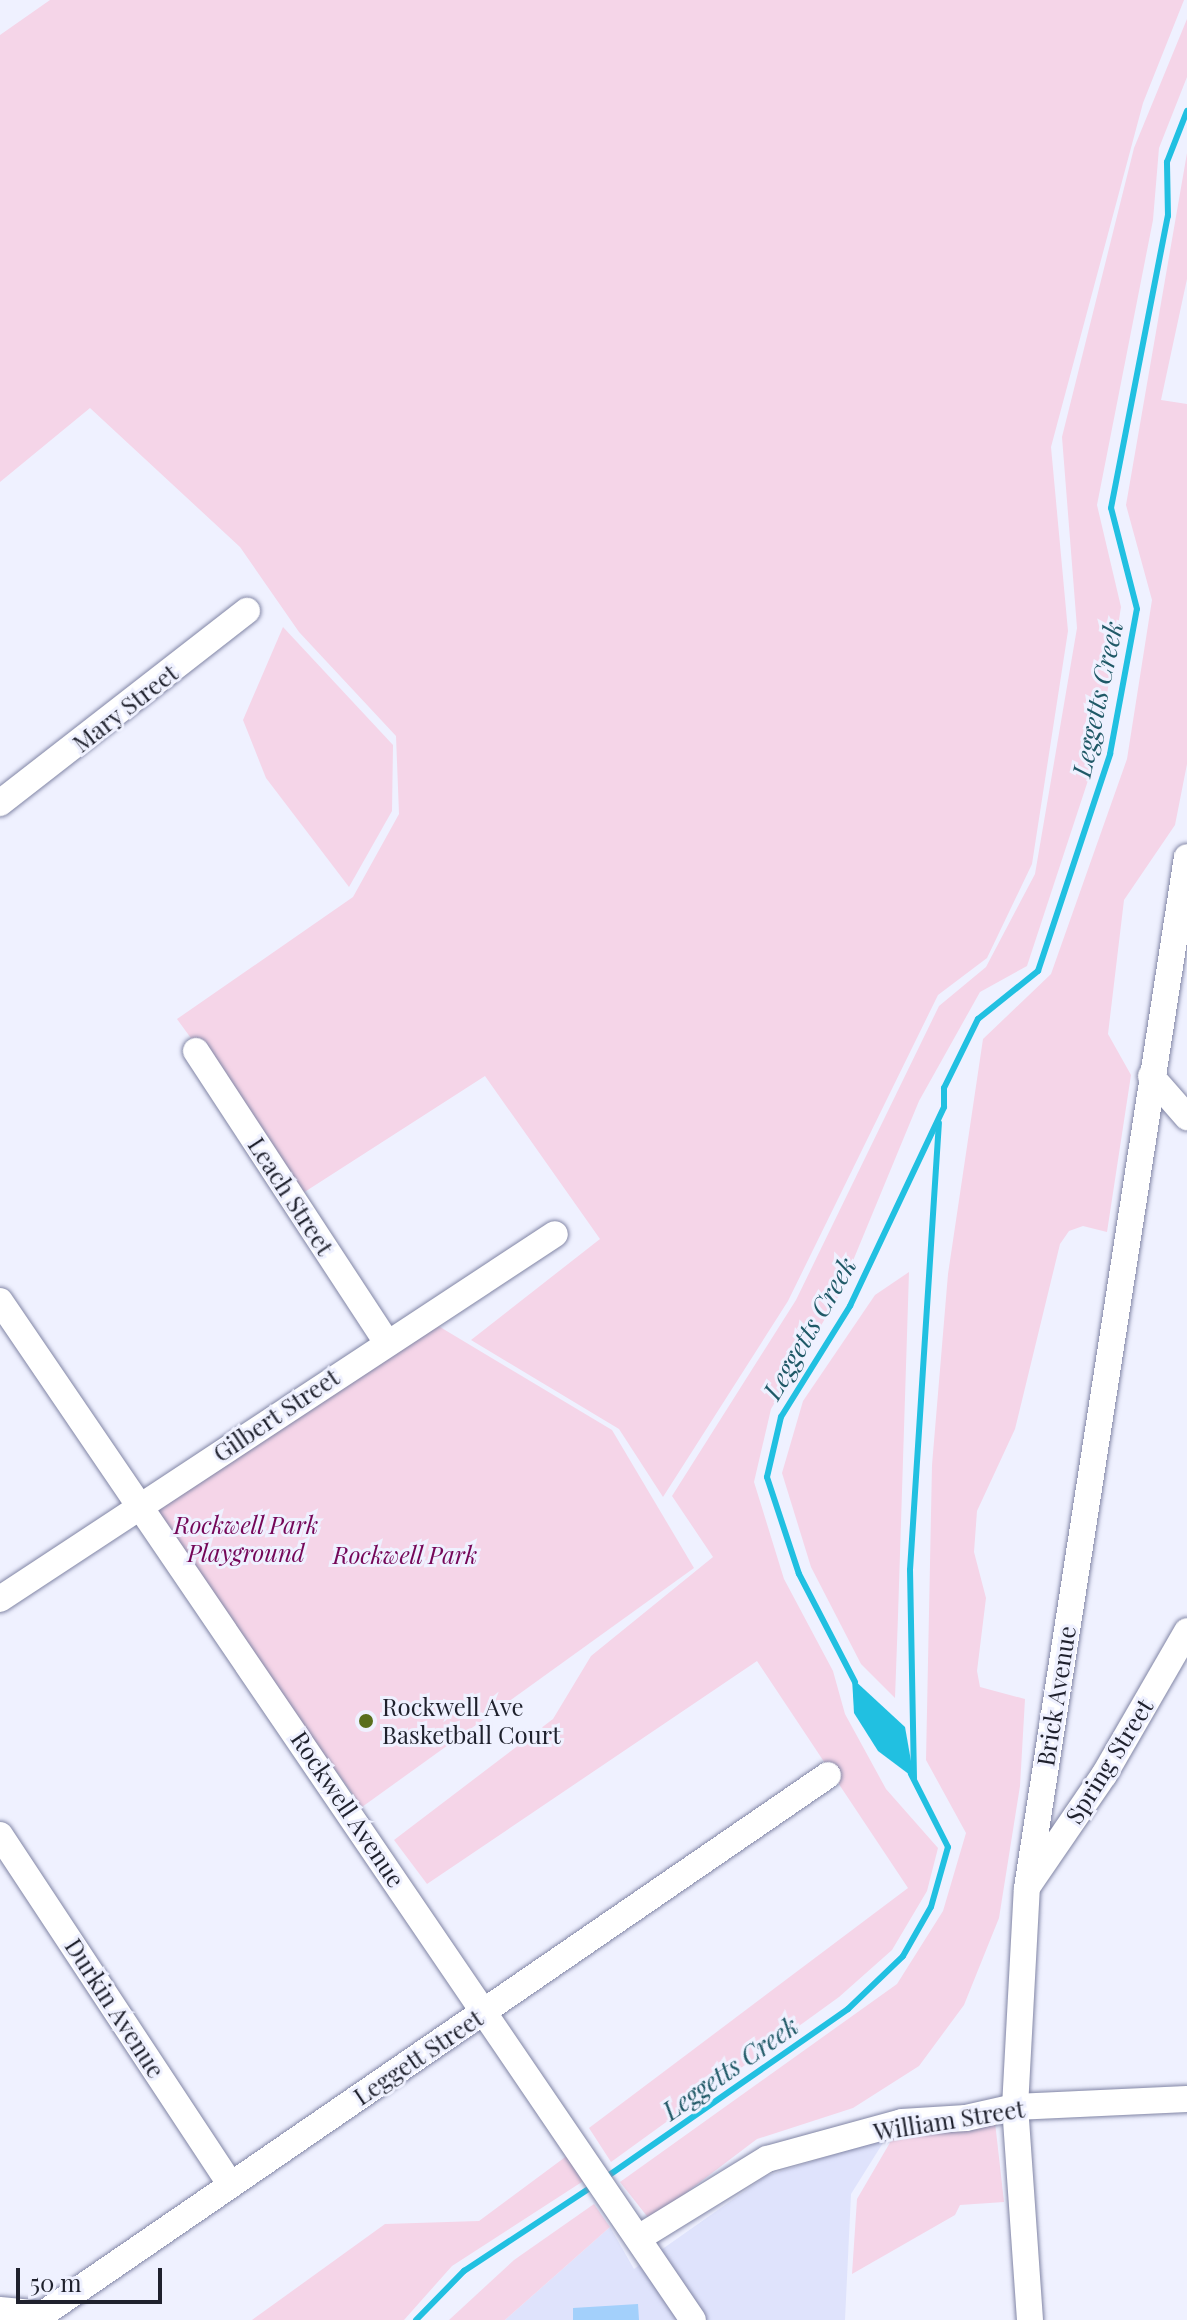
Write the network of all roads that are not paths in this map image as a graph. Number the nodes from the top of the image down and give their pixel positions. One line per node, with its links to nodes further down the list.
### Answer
1 (247, 611): 2 (street, Mary Street)
2 (0, 803)
3 (1187, 857): 5 (street, Brick Avenue)
4 (196, 1051): 9 (street, Leach Street)
5 (1151, 1076): 6 (street); 15 (street, Brick Avenue)
6 (1187, 1117)
7 (555, 1234): 9 (street, Gilbert Street)
8 (0, 1301): 10 (street, Rockwell Avenue)
9 (386, 1341): 10 (street, Gilbert Street)
10 (141, 1507): 11 (street, Gilbert Street); 16 (street, Rockwell Avenue)
11 (0, 1599)
12 (1187, 1631): 15 (street, Spring Street)
13 (828, 1775): 16 (street, Leggett Street)
14 (0, 1835): 19 (street, Durkin Avenue)
15 (1027, 1888): 18 (street, Brick Avenue)
16 (487, 2011): 19 (street, Leggett Street); 20 (street, Rockwell Avenue)
17 (1187, 2099): 18 (street, William Street)
18 (1015, 2107): 20 (street, William Street); 23 (street, Brick Avenue)
19 (229, 2182): 21 (street, Leggett Street)
20 (640, 2237): 22 (street, Rockwell Avenue)
21 (0, 2310)
22 (693, 2320)
23 (1030, 2320)

